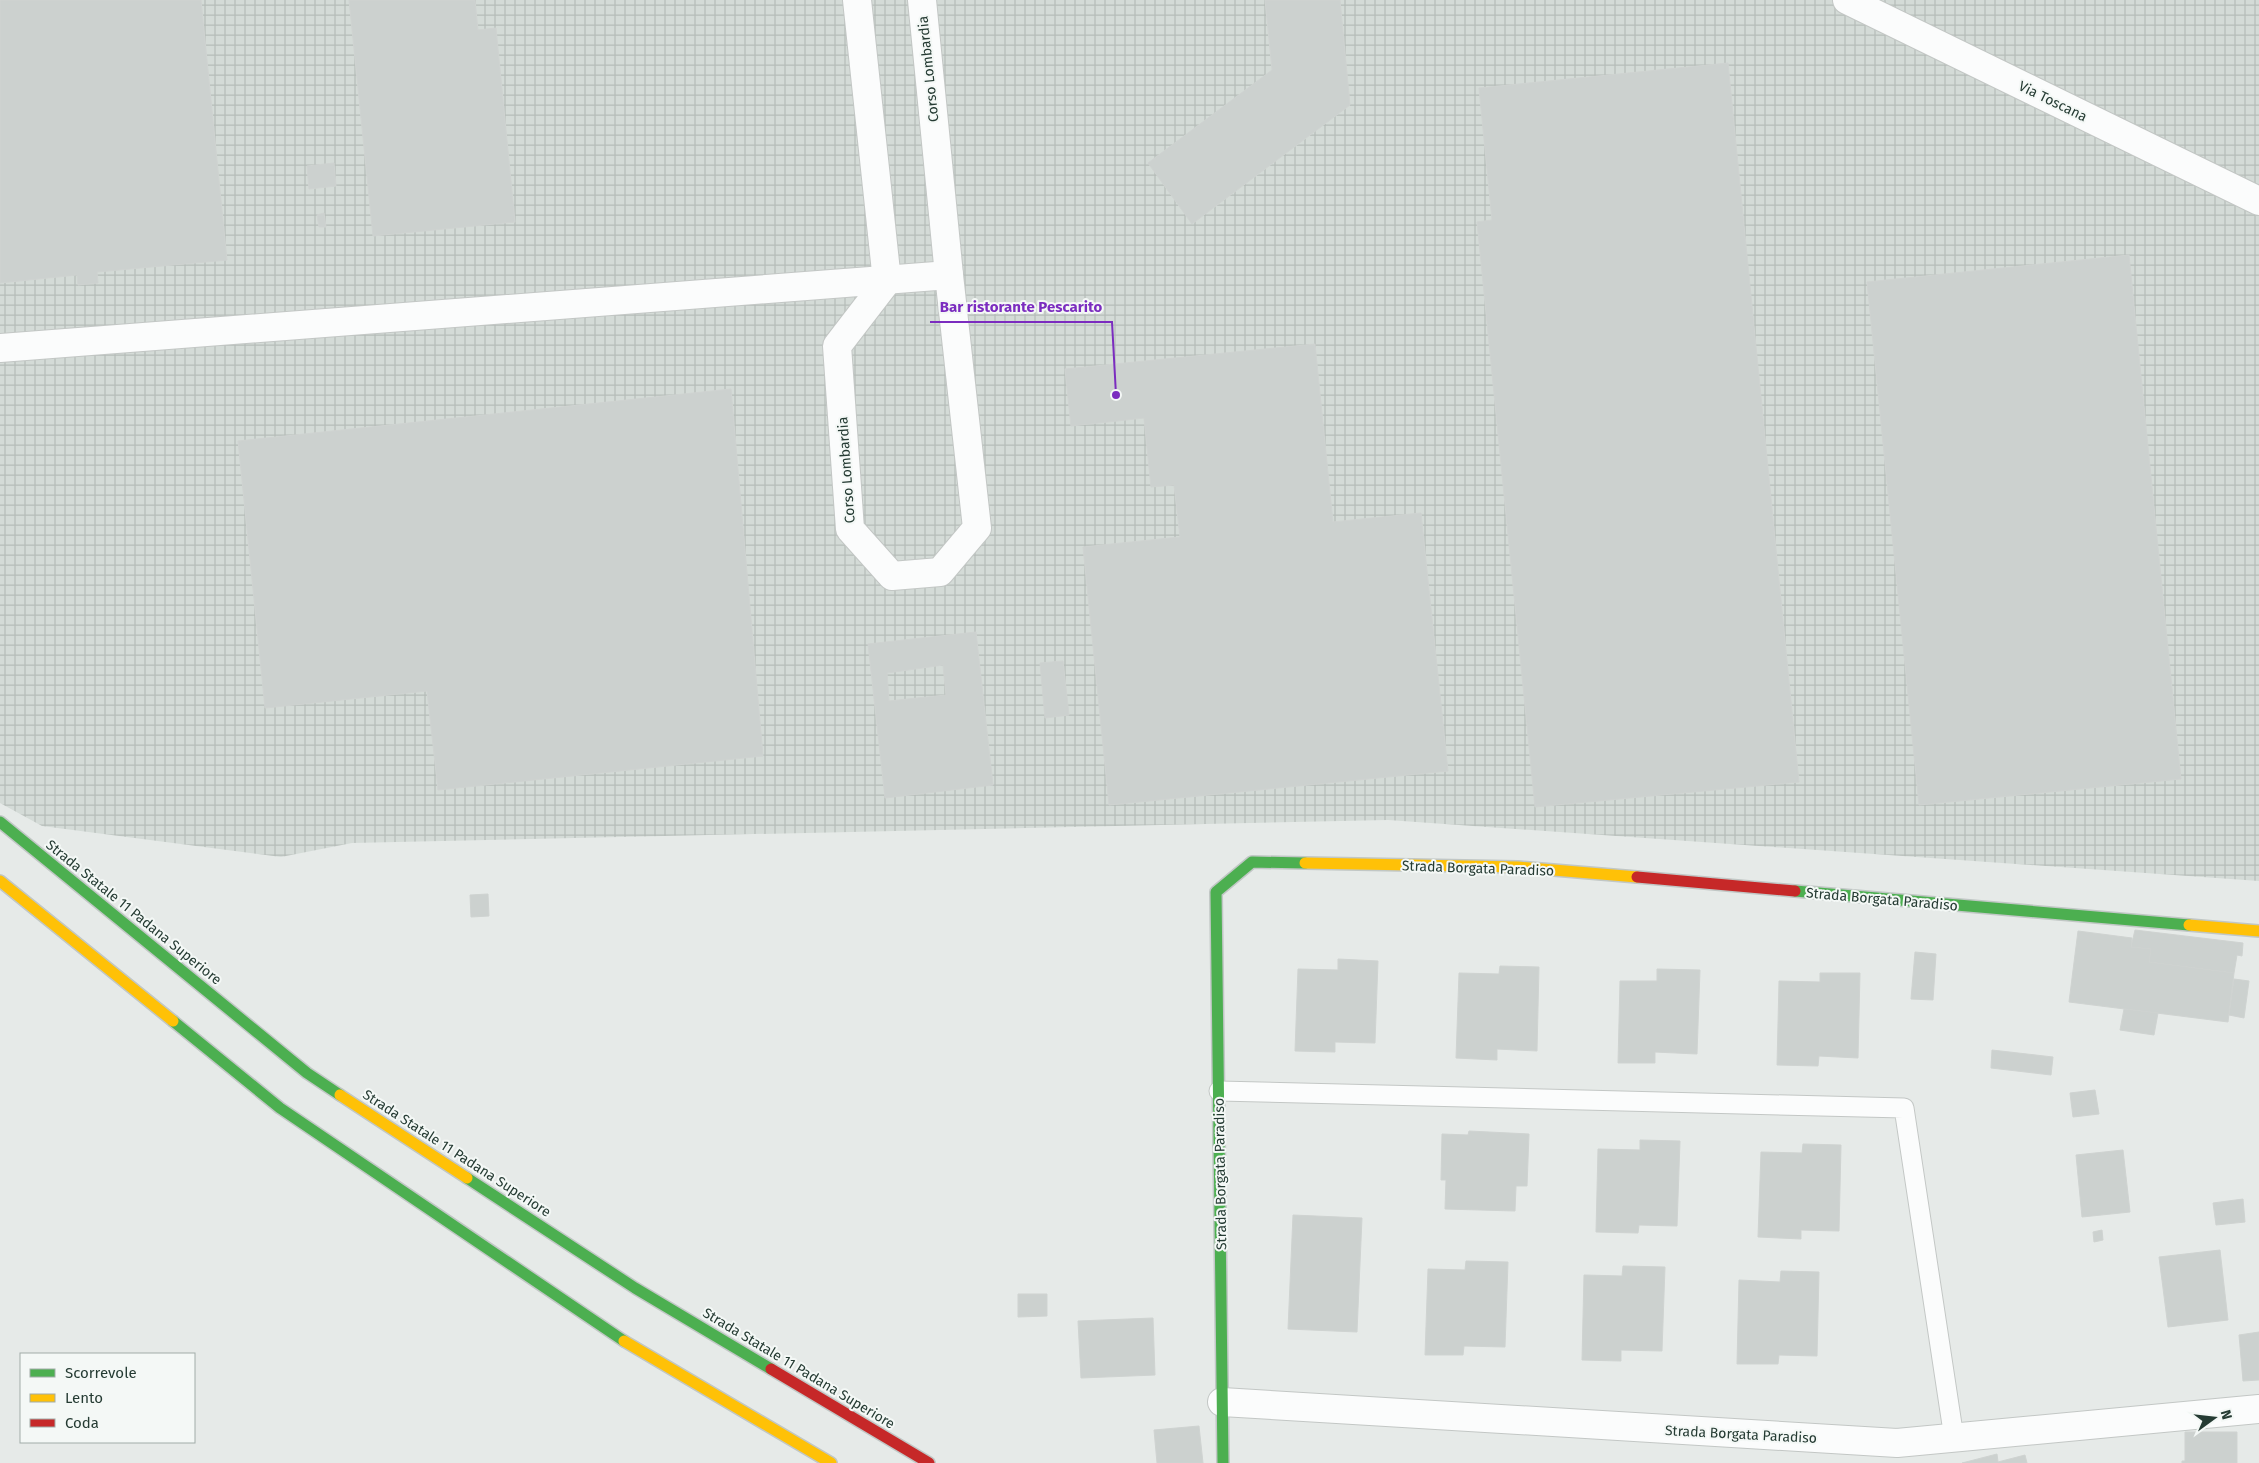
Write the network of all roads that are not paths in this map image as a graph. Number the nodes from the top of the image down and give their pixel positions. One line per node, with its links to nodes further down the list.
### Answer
1 (857, 0): 6 (street)
2 (922, 0): 5 (street, Corso Lombardia)
3 (1847, 0): 4 (street, Via Toscana)
4 (2259, 201)
5 (949, 275): 6 (street); 6 (street, Corso Lombardia)
6 (887, 281): 7 (street)
7 (0, 348)
8 (0, 822): 16 (main road, Strada Statale 11 Padana Superiore)
9 (0, 881): 15 (main road)
10 (2259, 931): 11 (main road, Strada Borgata Paradiso)
11 (1218, 1091): 12 (main road, Strada Borgata Paradiso); 14 (lane)
12 (1222, 1402): 14 (street, Strada Borgata Paradiso); 17 (main road, Strada Borgata Paradiso)
13 (2259, 1409): 14 (street, Strada Borgata Paradiso)
14 (1954, 1438)
15 (831, 1463)
16 (929, 1463)
17 (1223, 1463)

